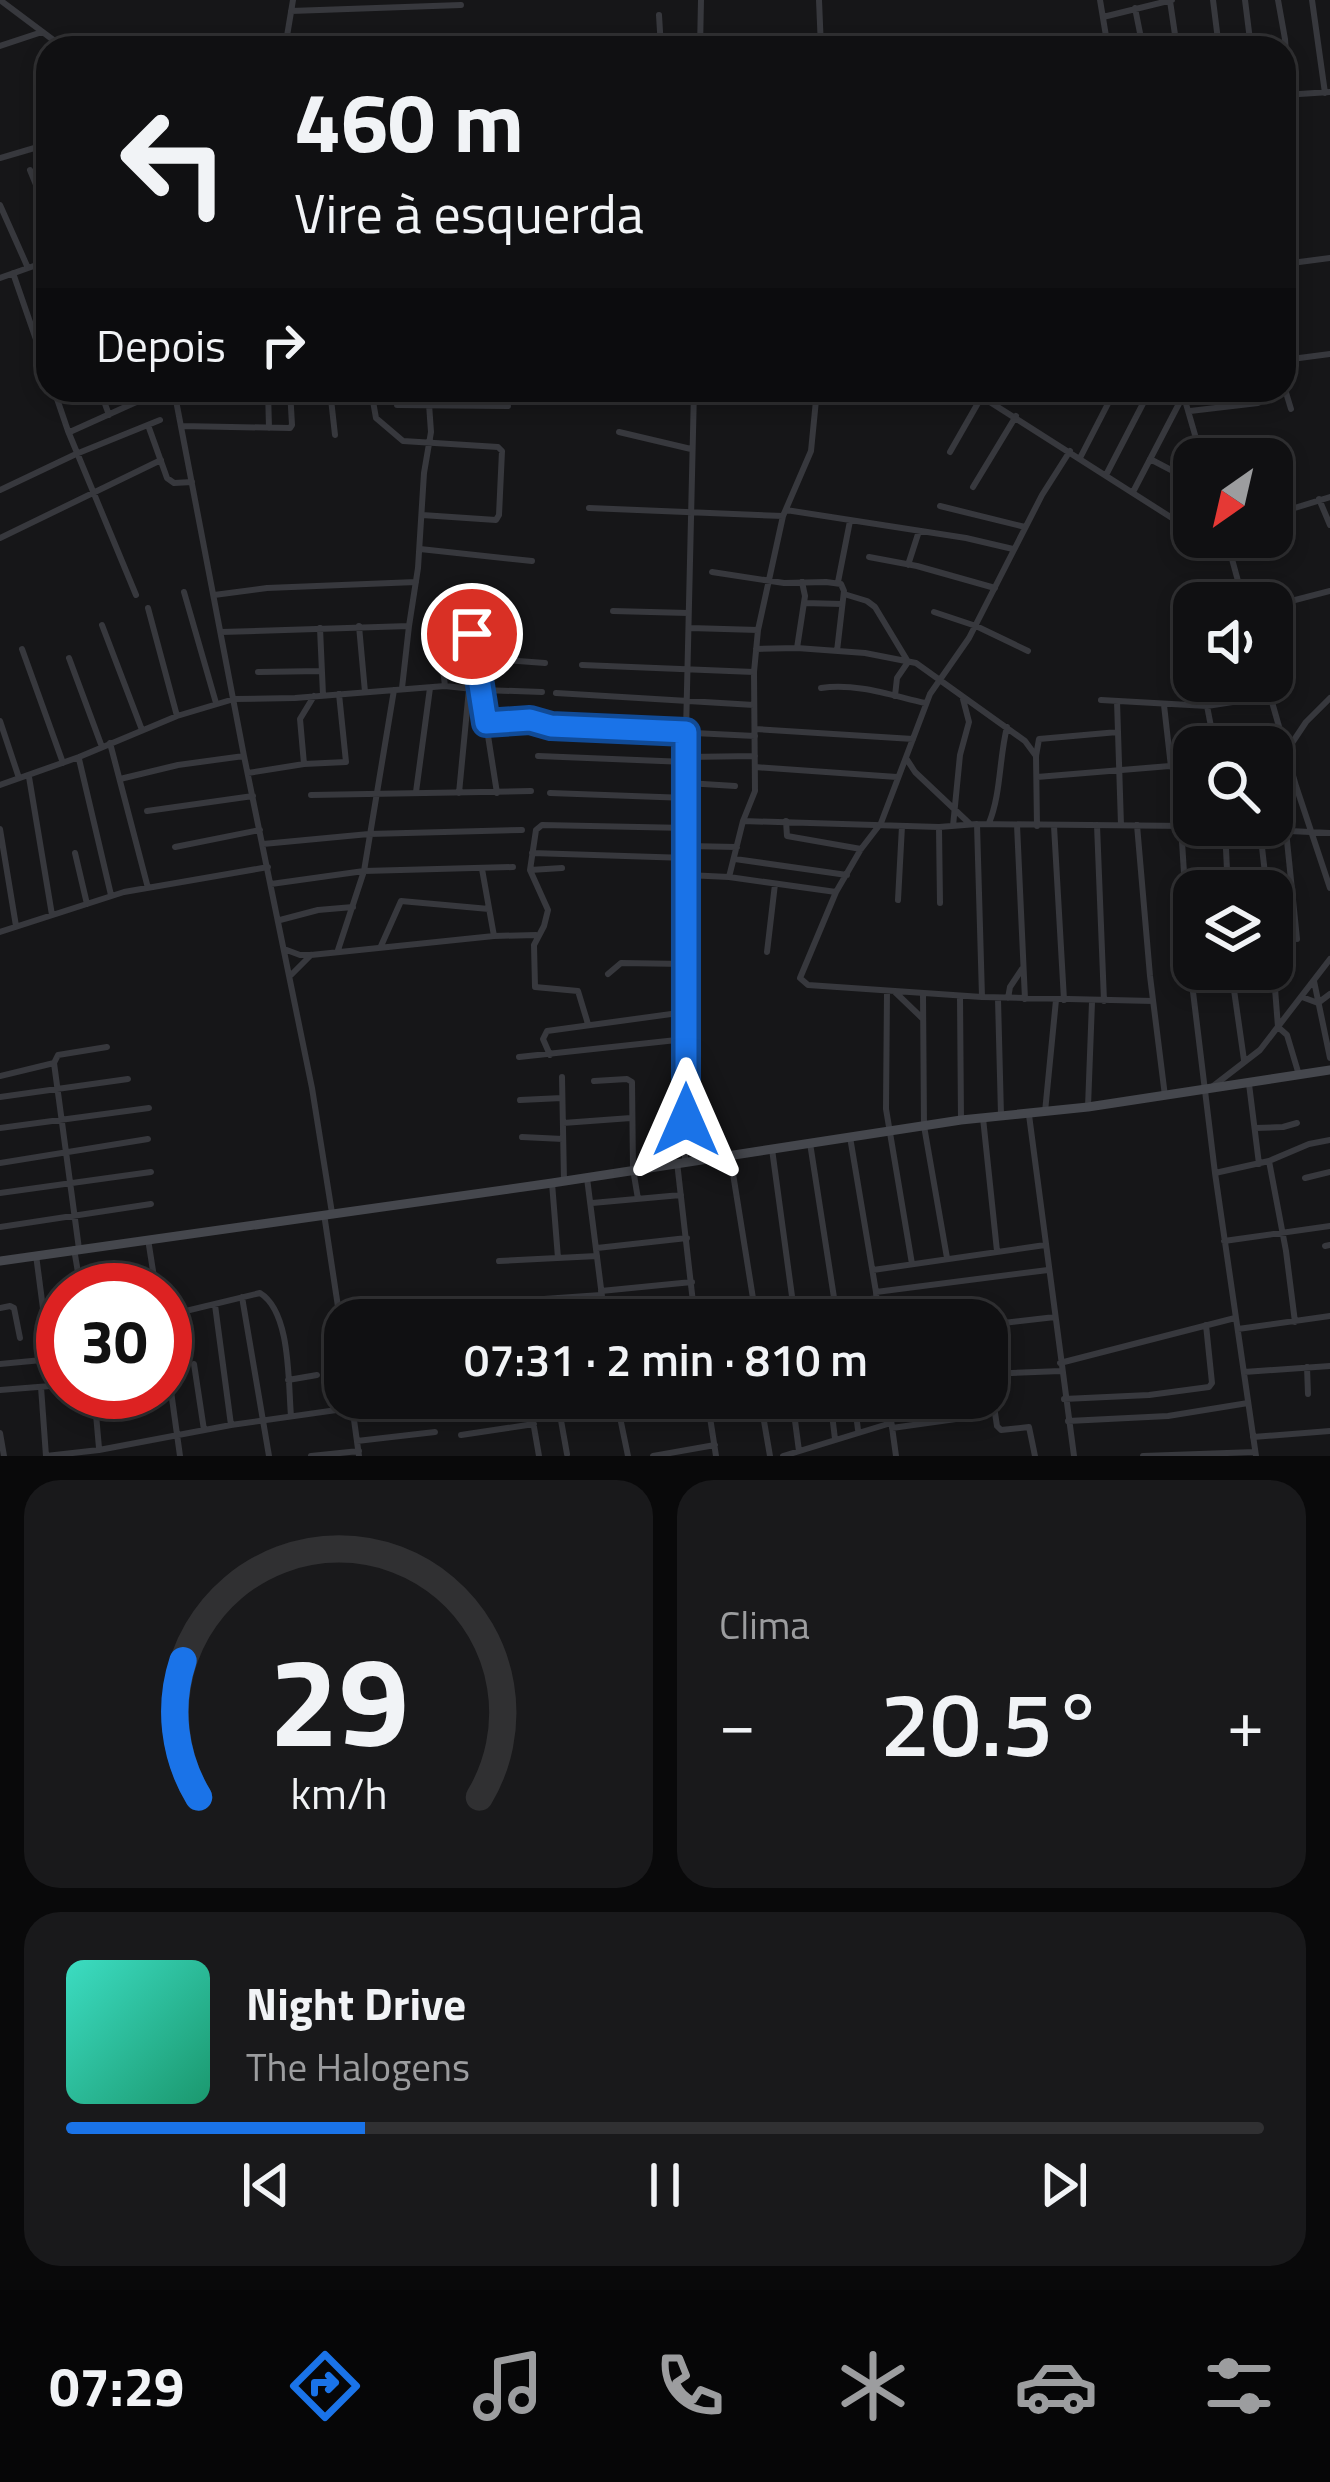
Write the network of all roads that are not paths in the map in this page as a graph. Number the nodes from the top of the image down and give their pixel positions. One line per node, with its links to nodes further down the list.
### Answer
1 (0, 0): 17 (street)
2 (293, 0): 13 (street)
3 (701, 0): 21 (street)
4 (819, 0): 22 (street)
5 (1171, 0): 10 (street); 25 (street)
6 (1213, 0): 26 (street)
7 (1245, 0): 27 (street)
8 (1278, 0): 28 (street)
9 (1312, 0): 30 (street)
10 (1152, 2): 12 (street)
11 (461, 5): 13 (street)
12 (1136, 8): 14 (street); 24 (street)
13 (291, 10): 19 (street)
14 (1119, 13): 16 (street); 16 (street)
15 (658, 15): 20 (street)
16 (1103, 16): 23 (street)
17 (42, 32): 18 (street); 29 (street)
18 (48, 36)
19 (286, 36)
20 (660, 36)
21 (700, 36)
22 (820, 36)
23 (1106, 36)
24 (1141, 36)
25 (1176, 36)
26 (1218, 36)
27 (1250, 36)
28 (1284, 36)
29 (0, 46)
30 (1325, 56): 31 (street)
31 (1328, 93): 32 (street)
32 (1296, 95)
33 (36, 148): 34 (street)
34 (0, 158)
35 (30, 170): 36 (street)
36 (36, 185)
37 (0, 205): 41 (street)
38 (1330, 258): 39 (street)
39 (1296, 262)
40 (36, 265): 41 (street)
41 (28, 268): 42 (street)
42 (13, 273): 43 (street); 44 (street)
43 (0, 278)
44 (36, 339)
45 (1330, 354): 46 (street)
46 (1296, 358)
47 (58, 402): 76 (street)
48 (104, 402): 70 (street)
49 (129, 402): 70 (street)
50 (176, 402): 74 (street)
51 (268, 402): 75 (street)
52 (291, 402): 75 (street)
53 (331, 402): 78 (street)
54 (372, 402): 80 (street)
55 (694, 402): 81 (street)
56 (816, 402): 101 (street)
57 (977, 402): 83 (street)
58 (995, 402): 71 (street)
59 (1109, 402): 85 (street)
60 (1144, 402): 89 (street)
61 (1178, 402): 86 (street)
62 (1186, 402): 69 (street)
63 (1289, 402): 68 (street)
64 (1258, 403): 69 (street)
65 (428, 404): 66 (street); 67 (street); 80 (street)
66 (397, 405)
67 (508, 406)
68 (1291, 409)
69 (1188, 411): 79 (street)
70 (109, 415): 76 (street)
71 (1016, 416): 82 (street); 91 (street)
72 (160, 420): 73 (street)
73 (148, 425): 84 (street); 87 (street)
74 (181, 426): 75 (street); 90 (street)
75 (269, 429)
76 (68, 430): 84 (street)
77 (619, 432): 81 (street)
78 (335, 435)
79 (1196, 438)
80 (429, 444): 102 (street); 102 (street)
81 (692, 449): 100 (street)
82 (1070, 451): 85 (street); 106 (street)
83 (950, 452)
84 (76, 454): 92 (street); 94 (street)
85 (1080, 458): 89 (street)
86 (1150, 459): 88 (street); 93 (street)
87 (161, 460): 90 (street); 94 (street)
88 (1173, 471)
89 (1106, 475): 93 (street)
90 (192, 482): 123 (street)
91 (973, 487)
92 (0, 490)
93 (1133, 492): 103 (street)
94 (93, 494): 108 (street); 124 (street)
95 (1330, 497): 96 (street)
96 (1318, 500): 99 (street); 105 (street)
97 (940, 506): 106 (street)
98 (589, 508): 100 (street)
99 (1293, 508)
100 (692, 512): 101 (street); 131 (street)
101 (784, 513): 104 (street); 115 (street)
102 (422, 515): 109 (street)
103 (1173, 518)
104 (850, 521): 107 (street); 118 (street)
105 (1330, 525)
106 (1025, 527): 110 (street)
107 (919, 531): 110 (street); 113 (street)
108 (0, 538)
109 (420, 549): 112 (street); 116 (street)
110 (1013, 549): 119 (street)
111 (869, 557): 113 (street)
112 (532, 560)
113 (908, 565): 119 (street)
114 (712, 572): 115 (street)
115 (768, 580): 117 (street); 138 (street)
116 (416, 582): 123 (street); 134 (street)
117 (802, 582): 118 (street); 126 (street)
118 (838, 583): 122 (street)
119 (994, 588): 135 (street)
120 (1330, 591): 125 (street)
121 (184, 592): 176 (street)
122 (844, 594): 127 (street); 149 (street)
123 (214, 595): 139 (street)
124 (136, 596)
125 (1293, 601)
126 (804, 603): 127 (street); 142 (street)
127 (842, 604): 145 (street)
128 (148, 608): 182 (street)
129 (613, 611): 131 (street)
130 (934, 612): 135 (street)
131 (688, 613): 137 (street)
132 (101, 625): 188 (street)
133 (359, 626): 134 (street); 136 (street); 163 (street)
134 (409, 626): 161 (street)
135 (976, 626): 146 (street); 156 (street)
136 (320, 628): 139 (street); 152 (street)
137 (688, 628): 138 (street); 153 (street)
138 (758, 630): 144 (street)
139 (220, 632): 171 (street)
140 (440, 634): 157 (street)
141 (472, 634): 148 (street)
142 (797, 648): 144 (street); 145 (street)
143 (22, 649): 204 (street)
144 (756, 649): 155 (street)
145 (837, 651): 149 (street)
146 (1028, 651)
147 (69, 658): 196 (street)
148 (477, 658): 150 (street); 162 (street)
149 (909, 660): 156 (street); 168 (street)
150 (545, 663)
151 (582, 665): 153 (street)
152 (322, 671): 154 (street); 167 (street)
153 (688, 671): 155 (street); 173 (street)
154 (258, 672)
155 (754, 672): 178 (street)
156 (940, 678): 169 (street); 177 (street)
157 (445, 686): 158 (street); 159 (street)
158 (430, 688): 161 (street); 221 (street)
159 (469, 688): 162 (street); 223 (street)
160 (821, 688): 168 (street)
161 (398, 689): 163 (street); 222 (street)
162 (482, 691): 164 (street); 185 (street)
163 (365, 692): 166 (street)
164 (542, 692)
165 (556, 693): 173 (street)
166 (339, 694): 167 (street); 205 (street)
167 (318, 696): 171 (street); 205 (street)
168 (895, 696): 177 (street)
169 (962, 696): 181 (street); 184 (street)
170 (1330, 698): 195 (street)
171 (235, 699): 176 (street); 197 (street)
172 (1100, 700): 174 (street)
173 (688, 701): 178 (street); 190 (street)
174 (1117, 701): 179 (street); 189 (street)
175 (1233, 702): 180 (street)
176 (216, 704): 182 (street)
177 (925, 704): 192 (street)
178 (754, 705): 191 (street)
179 (1164, 705): 180 (street); 207 (street)
180 (1208, 706): 186 (street)
181 (991, 715): 184 (street); 187 (street)
182 (177, 716): 188 (street)
183 (0, 721): 211 (street)
184 (969, 722): 229 (street)
185 (486, 723): 190 (street); 224 (street)
186 (1211, 726)
187 (1007, 727): 194 (street); 236 (street)
188 (142, 730): 196 (street)
189 (1118, 731): 193 (street); 208 (street)
190 (686, 732): 191 (street); 203 (street)
191 (755, 732): 192 (street); 199 (street)
192 (913, 739): 202 (street)
193 (1040, 739): 194 (street); 200 (street)
194 (1025, 741): 200 (street)
195 (1293, 742)
196 (106, 745): 201 (street); 214 (street)
197 (244, 756): 209 (street); 214 (street)
198 (538, 756): 203 (street)
199 (755, 756): 203 (street); 206 (street)
200 (1036, 756): 213 (street)
201 (79, 757): 204 (street); 279 (street)
202 (906, 758): 212 (street); 229 (street)
203 (686, 760): 215 (street)
204 (63, 763): 211 (street)
205 (304, 764): 209 (street)
206 (755, 767): 212 (street); 231 (street)
207 (1171, 767): 208 (street)
208 (1120, 771): 213 (street); 239 (street)
209 (248, 773): 227 (street)
210 (1293, 775): 218 (street)
211 (24, 777): 216 (street); 285 (street)
212 (897, 777): 233 (street)
213 (1037, 777): 242 (street)
214 (120, 779): 276 (street)
215 (687, 783): 217 (street); 228 (street)
216 (0, 785)
217 (735, 786)
218 (1296, 786): 219 (street); 252 (street)
219 (1293, 787)
220 (532, 791): 224 (street)
221 (416, 792): 222 (street); 223 (street)
222 (379, 793): 226 (street); 251 (street)
223 (459, 793): 224 (street)
224 (497, 793)
225 (550, 794): 228 (street)
226 (311, 795)
227 (253, 796): 230 (street); 248 (street)
228 (687, 798): 246 (street)
229 (955, 808): 235 (street); 241 (street)
230 (147, 811)
231 (742, 820): 232 (street); 259 (street)
232 (786, 821): 233 (street); 260 (street)
233 (881, 823): 234 (street); 260 (street)
234 (902, 824): 245 (street); 280 (street)
235 (974, 824): 236 (street); 241 (street); 310 (street)
236 (988, 824): 237 (street)
237 (1016, 825): 242 (street); 299 (street)
238 (1097, 825): 239 (street); 243 (street); 316 (street)
239 (1121, 825): 240 (street)
240 (1137, 825): 244 (street); 317 (street)
241 (953, 826): 245 (street)
242 (1036, 826): 243 (street)
243 (1054, 826): 314 (street)
244 (1173, 826)
245 (939, 827): 281 (street)
246 (687, 828): 255 (street); 262 (street)
247 (0, 829): 287 (street)
248 (260, 830): 254 (street); 258 (street)
249 (522, 830): 251 (street)
250 (1293, 832): 252 (street)
251 (369, 833): 254 (street); 270 (street)
252 (1312, 833): 253 (street); 277 (street)
253 (1330, 833)
254 (263, 844): 265 (street)
255 (688, 846): 259 (street); 263 (street)
256 (1182, 846): 338 (street)
257 (1287, 846): 291 (street)
258 (175, 847)
259 (737, 847): 264 (street)
260 (861, 849): 272 (street)
261 (75, 853): 282 (street)
262 (532, 854): 263 (street); 269 (street)
263 (687, 858): 271 (street)
264 (734, 859): 272 (street); 273 (street)
265 (268, 867): 275 (street); 276 (street)
266 (514, 867): 268 (street)
267 (562, 868): 269 (street)
268 (482, 869): 270 (street); 284 (street)
269 (530, 870): 289 (street)
270 (364, 871): 275 (street); 283 (street)
271 (687, 874): 273 (street); 298 (street)
272 (848, 875): 278 (street)
273 (729, 877): 274 (street)
274 (775, 883): 278 (street); 295 (street)
275 (271, 884): 286 (street)
276 (148, 888): 279 (street)
277 (1330, 888)
278 (836, 892): 305 (street)
279 (111, 896): 282 (street)
280 (898, 900)
281 (940, 903)
282 (86, 904): 285 (street)
283 (353, 907): 286 (street); 294 (street)
284 (489, 909): 290 (street); 292 (street)
285 (52, 915): 287 (street)
286 (278, 921): 293 (street)
287 (16, 927): 288 (street)
288 (0, 932)
289 (539, 935): 290 (street); 321 (street)
290 (494, 936): 292 (street)
291 (1297, 939)
292 (381, 946): 294 (street)
293 (284, 949): 296 (street); 301 (street)
294 (338, 950): 296 (street)
295 (766, 952)
296 (311, 955): 301 (street)
297 (1330, 958): 302 (street)
298 (685, 964): 300 (street); 319 (street)
299 (1024, 967): 312 (street); 313 (street)
300 (608, 974)
301 (289, 978): 384 (street)
302 (1314, 981): 311 (street); 318 (street)
303 (1234, 990): 328 (street)
304 (1275, 990): 322 (street)
305 (891, 991): 306 (street); 320 (street); 357 (street)
306 (923, 993): 307 (street); 320 (street)
307 (937, 994): 309 (street); 320 (street)
308 (1330, 994): 318 (street)
309 (960, 996): 310 (street); 351 (street)
310 (982, 997): 312 (street)
311 (1302, 997): 318 (street); 322 (street)
312 (1003, 998): 313 (street); 347 (street)
313 (1025, 999): 314 (street)
314 (1060, 1000): 315 (street); 345 (street)
315 (1092, 1001): 316 (street); 343 (street)
316 (1104, 1001): 317 (street)
317 (1154, 1001): 339 (street)
318 (1318, 1003): 327 (street)
319 (686, 1012): 321 (street); 323 (street)
320 (923, 1013): 354 (street)
321 (588, 1024): 325 (street)
322 (1278, 1027): 328 (street); 331 (street)
323 (686, 1039): 325 (street); 368 (street)
324 (107, 1047): 329 (street)
325 (550, 1055): 326 (street)
326 (518, 1057)
327 (1330, 1058)
328 (1244, 1061): 338 (street)
329 (54, 1063): 332 (street); 337 (street)
330 (1330, 1070): 331 (street)
331 (1299, 1075): 336 (street)
332 (0, 1076)
333 (562, 1077): 341 (street)
334 (128, 1078): 337 (street)
335 (594, 1082): 349 (street)
336 (1249, 1082): 338 (street); 356 (street)
337 (57, 1088): 340 (street); 350 (street)
338 (1208, 1089): 339 (street); 374 (street)
339 (1165, 1096): 343 (street)
340 (0, 1097)
341 (562, 1098): 342 (street); 353 (street)
342 (520, 1100)
343 (1088, 1107): 345 (street)
344 (148, 1108): 350 (street)
345 (1045, 1112): 346 (street)
346 (1029, 1114): 347 (street); 392 (street)
347 (1001, 1115): 348 (street)
348 (983, 1117): 351 (street); 394 (street)
349 (631, 1118): 353 (street); 371 (street)
350 (61, 1120): 355 (street); 365 (street)
351 (961, 1120): 354 (street)
352 (1298, 1123): 356 (street)
353 (563, 1124): 361 (street)
354 (924, 1126): 357 (street); 398 (street)
355 (0, 1128)
356 (1255, 1128): 370 (street)
357 (888, 1131): 359 (street); 404 (street)
358 (522, 1137): 361 (street)
359 (850, 1137): 363 (street); 405 (street)
360 (148, 1139): 365 (street)
361 (563, 1139): 377 (street)
362 (1330, 1140): 367 (street)
363 (810, 1144): 364 (street); 417 (street)
364 (772, 1149): 366 (street); 416 (street)
365 (66, 1152): 369 (street); 378 (street)
366 (730, 1155): 368 (street); 415 (street)
367 (1269, 1161): 370 (street); 388 (street)
368 (681, 1162): 371 (street); 380 (street)
369 (0, 1163)
370 (1259, 1164): 374 (street)
371 (633, 1169): 375 (street); 381 (street)
372 (151, 1172): 378 (street)
373 (1330, 1172): 376 (street)
374 (1215, 1173): 391 (street)
375 (587, 1178): 377 (street); 382 (street)
376 (1305, 1178)
377 (558, 1182): 384 (street); 397 (street)
378 (70, 1184): 379 (street); 385 (street)
379 (0, 1193)
380 (681, 1195): 381 (street); 389 (street)
381 (638, 1199): 382 (street)
382 (592, 1203): 395 (street)
383 (151, 1204): 385 (street)
384 (328, 1214): 390 (street); 411 (street)
385 (74, 1216): 387 (street); 393 (street)
386 (1330, 1226): 388 (street)
387 (0, 1227)
388 (1282, 1232): 391 (street); 421 (street)
389 (687, 1238): 395 (street); 407 (street)
390 (148, 1239): 393 (street); 403 (street)
391 (1224, 1240): 426 (street)
392 (1046, 1245): 394 (street); 406 (street)
393 (76, 1249): 396 (street); 402 (street)
394 (998, 1251): 398 (street)
395 (597, 1252): 397 (street); 408 (street)
396 (36, 1255): 399 (street); 401 (street)
397 (558, 1258): 400 (street)
398 (947, 1258): 404 (street)
399 (0, 1261)
400 (500, 1262)
401 (37, 1263)
402 (79, 1263)
403 (152, 1263)
404 (912, 1264): 405 (street)
405 (873, 1270): 409 (street)
406 (1048, 1270): 409 (street); 425 (street)
407 (692, 1282): 408 (street); 414 (street)
408 (601, 1293): 412 (street); 413 (street)
409 (876, 1295): 418 (street); 419 (street)
410 (242, 1297): 420 (street); 442 (street); 465 (street)
411 (339, 1299)
412 (534, 1299)
413 (602, 1299)
414 (693, 1299)
415 (753, 1299)
416 (792, 1299)
417 (834, 1299)
418 (858, 1299)
419 (876, 1299)
420 (215, 1304): 423 (street); 468 (street)
421 (1294, 1307): 427 (street); 429 (street)
422 (0, 1308): 432 (street)
423 (192, 1310)
424 (1330, 1316): 427 (street)
425 (1054, 1317): 428 (street); 437 (street)
426 (1235, 1318): 430 (street); 431 (street)
427 (1309, 1319): 429 (street)
428 (1008, 1322)
429 (1295, 1322): 431 (street)
430 (1206, 1325): 437 (street); 446 (street)
431 (1237, 1329): 440 (street)
432 (20, 1338)
433 (36, 1361): 434 (street)
434 (0, 1364)
435 (194, 1364): 470 (street)
436 (1330, 1366): 438 (street)
437 (1061, 1367): 439 (street); 446 (street)
438 (1307, 1367): 440 (street); 445 (street)
439 (1008, 1372)
440 (1243, 1372): 447 (street)
441 (317, 1375): 442 (street)
442 (288, 1380): 449 (street)
443 (36, 1387): 444 (street)
444 (0, 1390)
445 (1308, 1394)
446 (1064, 1399): 466 (street)
447 (1248, 1403): 466 (street); 477 (street)
448 (324, 1412): 449 (street)
449 (291, 1416): 465 (street)
450 (43, 1419): 488 (street)
451 (96, 1419): 480 (street)
452 (174, 1419): 475 (street)
453 (354, 1419): 481 (street)
454 (533, 1419): 467 (street)
455 (561, 1419): 484 (street)
456 (619, 1419): 493 (street)
457 (711, 1419): 479 (street)
458 (764, 1419): 496 (street)
459 (795, 1419): 482 (street)
460 (833, 1419): 478 (street)
461 (856, 1419): 473 (street)
462 (891, 1419): 469 (street)
463 (954, 1419): 469 (street)
464 (995, 1419): 499 (street)
465 (261, 1421): 468 (street); 490 (street)
466 (1068, 1421): 500 (street)
467 (534, 1424): 476 (street); 492 (street)
468 (231, 1425): 470 (street)
469 (892, 1426): 473 (street); 498 (street)
470 (204, 1430): 475 (street)
471 (1330, 1430): 477 (street)
472 (435, 1432): 481 (street)
473 (858, 1432): 478 (street)
474 (0, 1433): 487 (street)
475 (176, 1435): 480 (street); 489 (street)
476 (461, 1435)
477 (1253, 1436): 485 (street)
478 (835, 1438): 483 (street)
479 (715, 1445): 486 (street); 495 (street)
480 (99, 1450): 488 (street)
481 (359, 1450): 491 (street)
482 (799, 1451): 483 (street); 497 (street)
483 (810, 1452)
484 (567, 1454)
485 (1256, 1454): 501 (street)
486 (669, 1455): 494 (street)
487 (4, 1456)
488 (46, 1456)
489 (180, 1456)
490 (269, 1456)
491 (311, 1456)
492 (539, 1456)
493 (628, 1456)
494 (652, 1456)
495 (716, 1456)
496 (770, 1456)
497 (782, 1456)
498 (896, 1456)
499 (1035, 1456)
500 (1074, 1456)
501 (1143, 1456)

